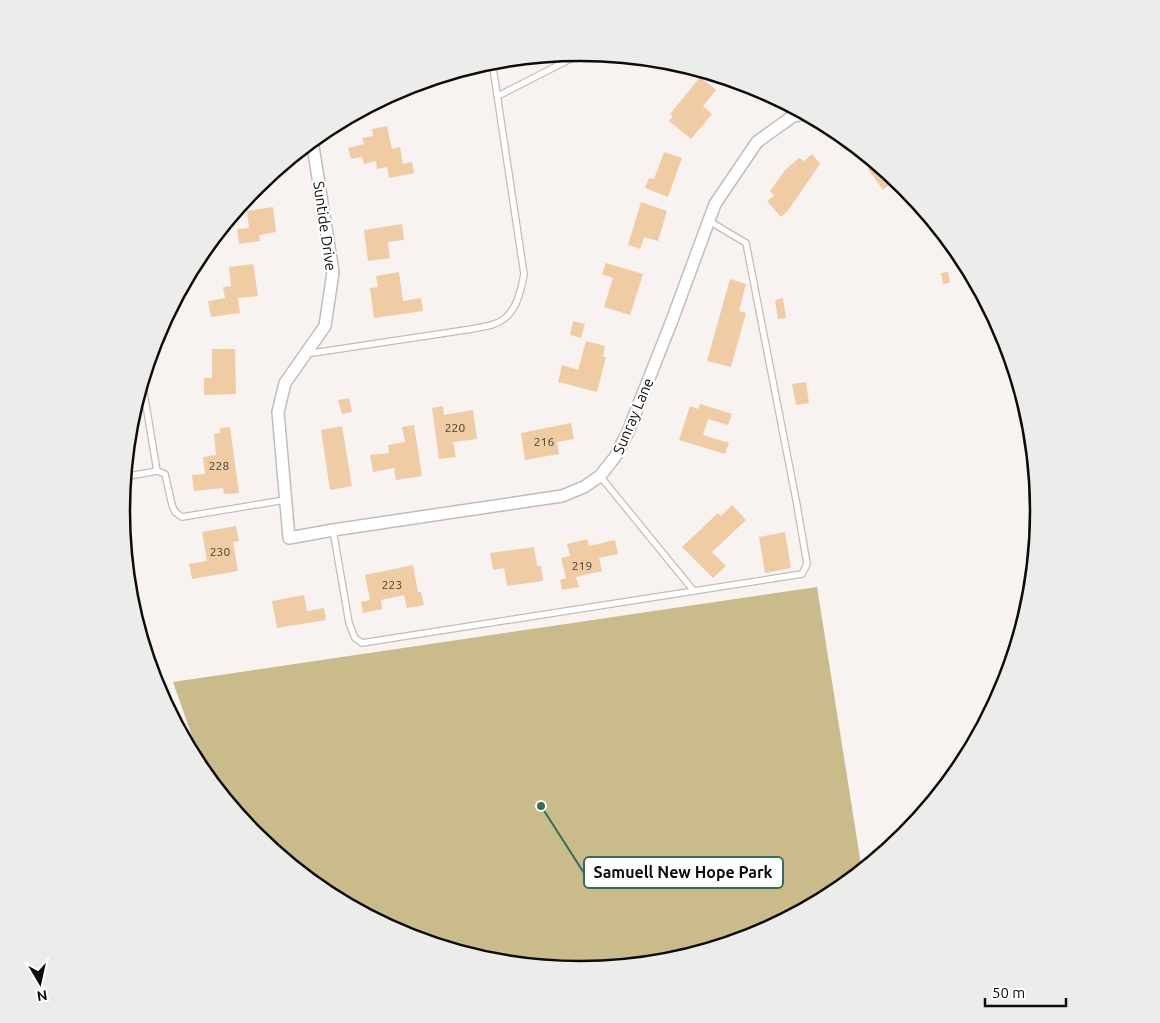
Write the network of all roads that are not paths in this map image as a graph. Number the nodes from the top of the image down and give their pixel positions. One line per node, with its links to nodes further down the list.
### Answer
1 (565, 62): 3 (lane)
2 (493, 70): 3 (lane)
3 (498, 96): 7 (lane)
4 (794, 116): 6 (street, Sunray Lane)
5 (313, 149): 7 (street, Suntide Drive)
6 (709, 221): 11 (street, Sunray Lane); 15 (lane)
7 (305, 354): 12 (street, Suntide Drive)
8 (145, 397): 9 (lane)
9 (157, 471): 10 (lane); 12 (lane)
10 (132, 476)
11 (600, 476): 13 (street, Sunray Lane); 15 (lane)
12 (285, 500): 14 (street, Suntide Drive)
13 (333, 530): 14 (street, Sunray Lane); 15 (lane)
14 (289, 538)
15 (693, 590)

